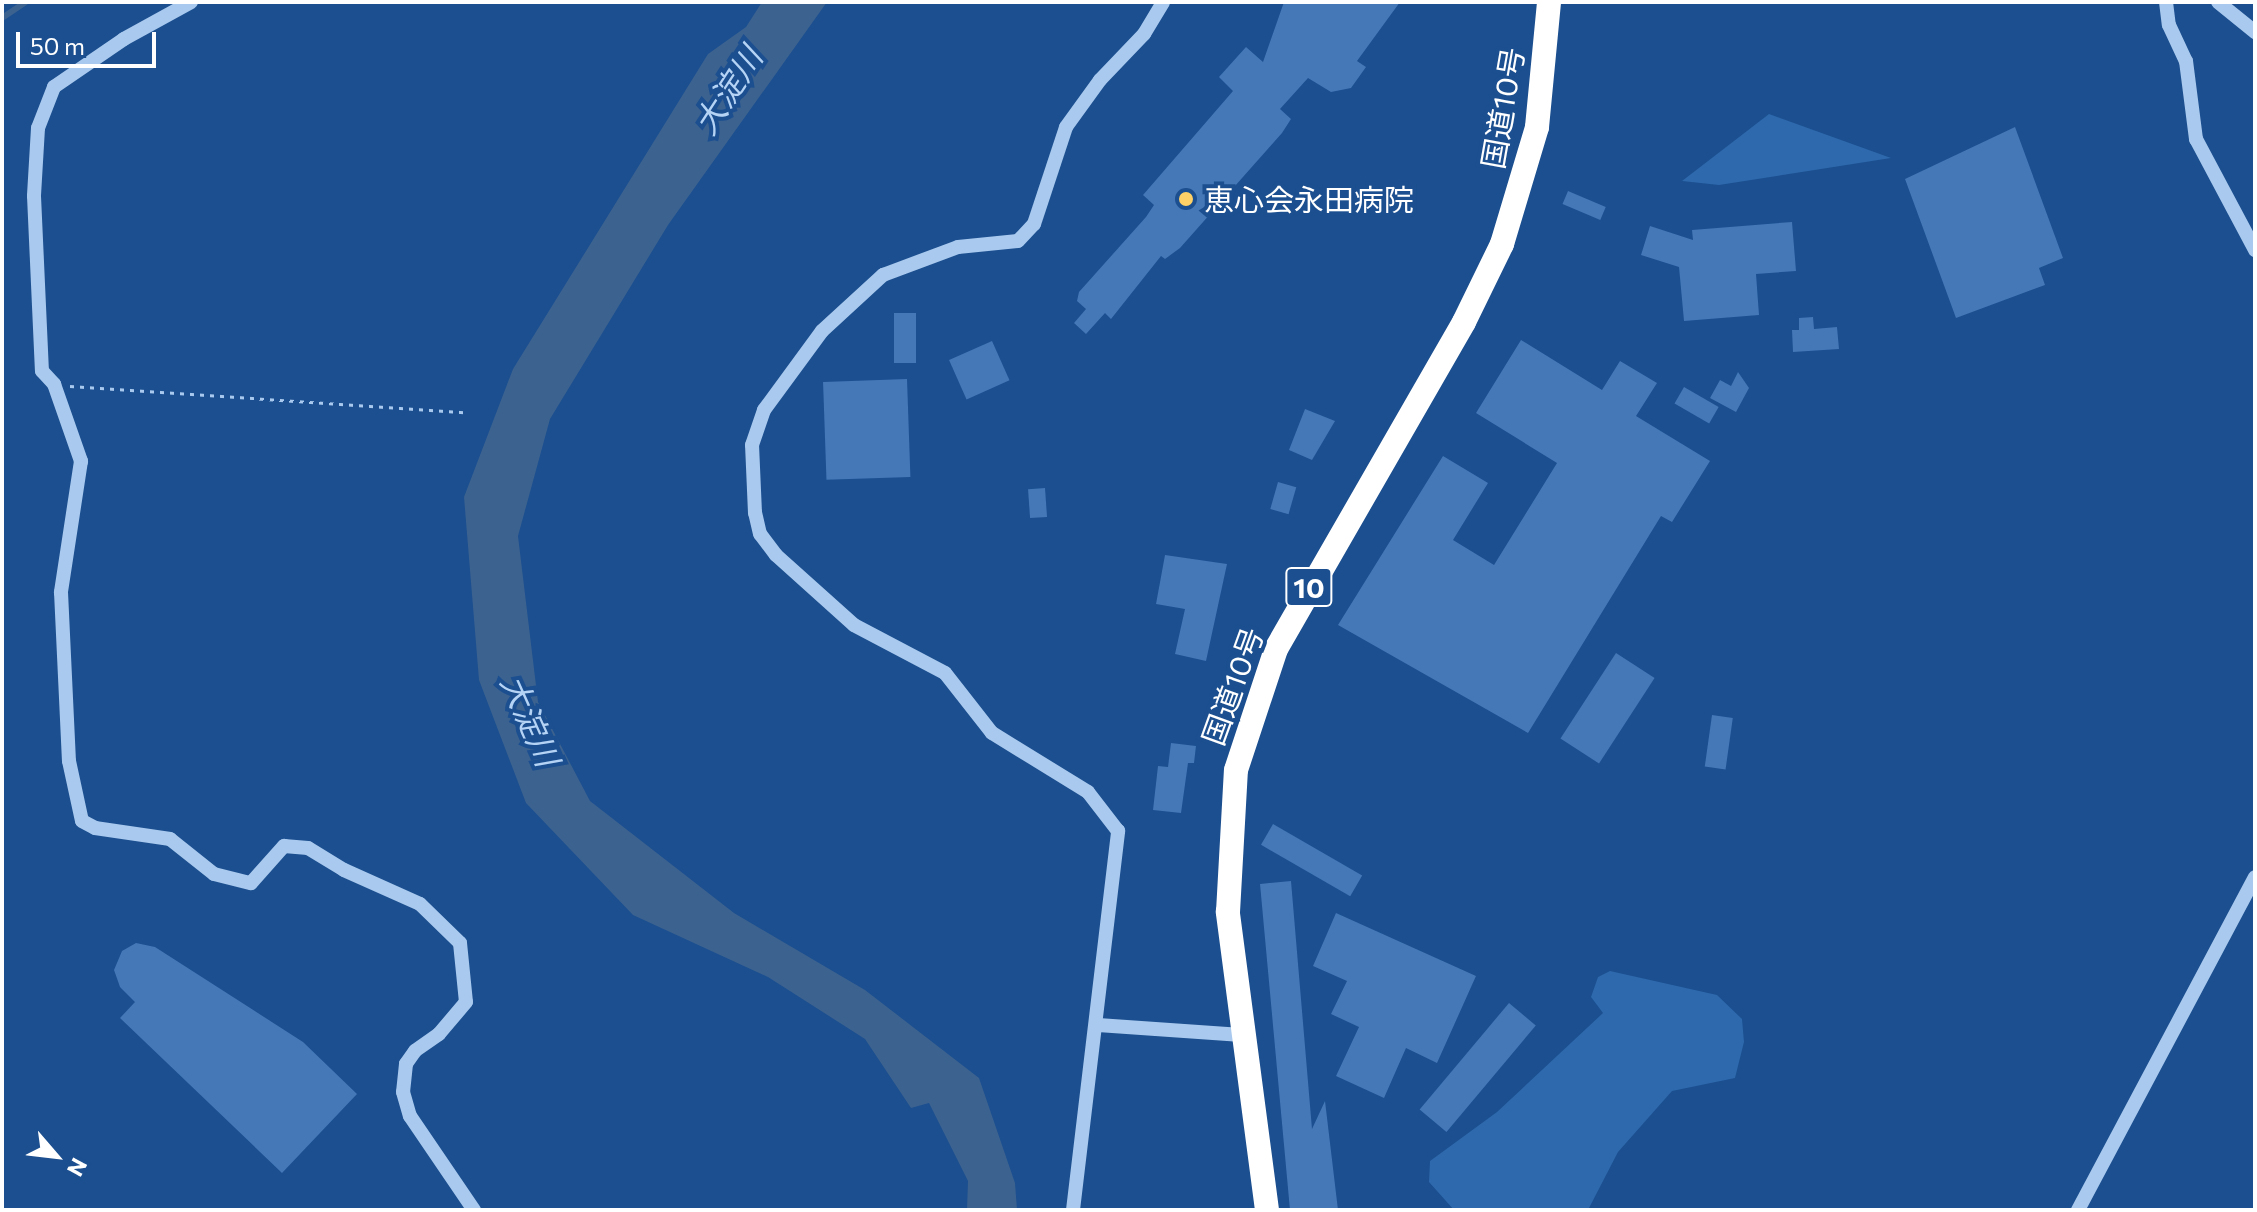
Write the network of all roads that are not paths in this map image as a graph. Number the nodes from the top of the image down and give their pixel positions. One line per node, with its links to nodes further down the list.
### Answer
1 (191, 2): 11 (street)
2 (1163, 2): 9 (street)
3 (1549, 2): 10 (highway, 国道10号 / 10)
4 (2166, 2): 7 (street)
5 (2218, 2): 6 (street)
6 (2255, 32)
7 (2255, 250)
8 (2255, 877): 14 (street)
9 (1098, 1025): 10 (street); 12 (street)
10 (1242, 1035): 13 (highway, 国道10号 / 10)
11 (474, 1210)
12 (1073, 1210)
13 (1267, 1210)
14 (2078, 1210)

